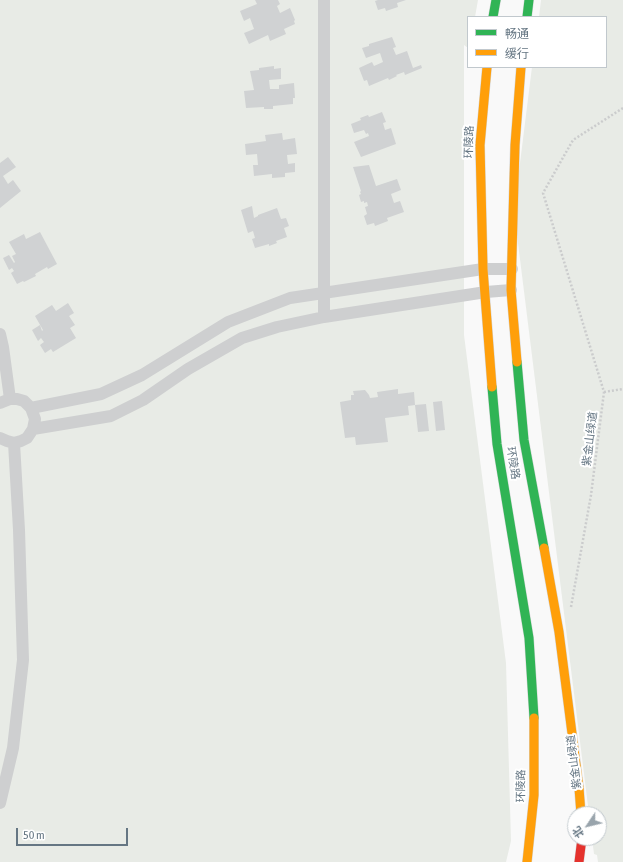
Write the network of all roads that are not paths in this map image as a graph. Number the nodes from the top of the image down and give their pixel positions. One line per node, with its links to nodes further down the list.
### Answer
1 (324, 0): 12 (street)
2 (496, 0): 4 (main road)
3 (529, 0): 5 (main road)
4 (493, 16)
5 (527, 16)
6 (487, 68): 9 (main road, 环陵路)
7 (521, 68): 8 (main road, 环陵路)
8 (512, 269): 9 (street); 10 (main road, 环陵路)
9 (483, 270): 11 (main road, 环陵路); 12 (street)
10 (511, 290): 11 (street); 21 (main road, 环陵路)
11 (486, 292): 13 (street); 23 (main road, 环陵路)
12 (324, 294): 13 (street); 16 (street)
13 (324, 317): 17 (street)
14 (0, 334): 15 (street)
15 (5, 401): 16 (street)
16 (31, 408): 17 (street)
17 (33, 429): 19 (street)
18 (0, 438): 19 (street)
19 (14, 443): 20 (street)
20 (0, 803)
21 (581, 806)
22 (581, 846): 24 (main road)
23 (528, 862)
24 (579, 862)

